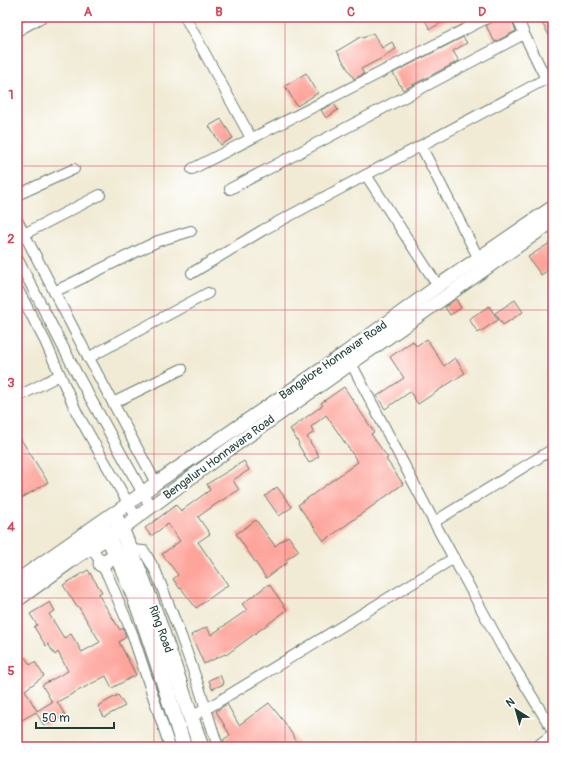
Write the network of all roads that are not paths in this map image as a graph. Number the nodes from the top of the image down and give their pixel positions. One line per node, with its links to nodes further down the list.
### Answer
1 (42, 17): 5 (street)
2 (185, 17): 8 (street)
3 (488, 17): 8 (street)
4 (517, 17): 6 (street)
5 (17, 31)
6 (524, 34): 7 (street); 13 (street)
7 (549, 77): 9 (street)
8 (251, 138): 11 (street)
9 (421, 146): 12 (street); 22 (street)
10 (74, 169): 15 (street)
11 (192, 169)
12 (366, 175): 23 (street); 24 (street)
13 (230, 189)
14 (100, 195): 20 (street)
15 (17, 196)
16 (553, 207): 22 (main road, Bangalore Honnavar Road)
17 (17, 220): 20 (street)
18 (553, 221): 30 (main road, Bengaluru Honnavara Road)
19 (191, 231): 26 (street)
20 (24, 234): 26 (street)
21 (17, 258): 37 (street)
22 (479, 259): 24 (main road, Bangalore Honnavar Road)
23 (192, 273)
24 (438, 286): 36 (main road, Bangalore Honnavar Road)
25 (17, 288): 28 (street)
26 (54, 292): 29 (street)
27 (208, 293): 29 (street)
28 (21, 306): 32 (street)
29 (88, 358): 34 (street)
30 (351, 363): 39 (main road, Bengaluru Honnavara Road); 42 (street)
31 (182, 369): 34 (street)
32 (60, 375): 33 (street); 38 (street)
33 (17, 397)
34 (113, 403): 36 (street)
35 (553, 449): 42 (street)
36 (156, 483): 37 (main road, Bangalore Honnavar Road)
37 (143, 492): 38 (main road, Bangalore Honnavar Road); 39 (street)
38 (129, 504): 40 (main road, Bangalore Honnavar Road); 41 (street)
39 (150, 506): 41 (main road, Bengaluru Honnavara Road)
40 (114, 514): 43 (highway, Ring Road); 44 (highway)
41 (136, 517): 43 (main road, Bengaluru Honnavara Road)
42 (434, 522): 47 (street)
43 (121, 529): 44 (highway); 46 (highway, Ring Road)
44 (104, 530): 45 (highway); 46 (highway, Ring Road); 49 (highway)
45 (92, 547): 48 (street); 50 (highway)
46 (124, 552): 48 (highway); 51 (highway, Ring Road); 52 (street); 53 (highway, Ring Road)
47 (454, 558): 52 (street); 54 (street)
48 (101, 564): 51 (street)
49 (17, 582)
50 (17, 599)
51 (154, 675): 56 (street); 57 (highway, Ring Road)
52 (206, 709): 53 (street); 59 (street)
53 (191, 717): 58 (highway, Ring Road)
54 (553, 731)
55 (553, 734): 60 (street)
56 (170, 747)
57 (184, 747)
58 (201, 747)
59 (218, 747)
60 (536, 747)

